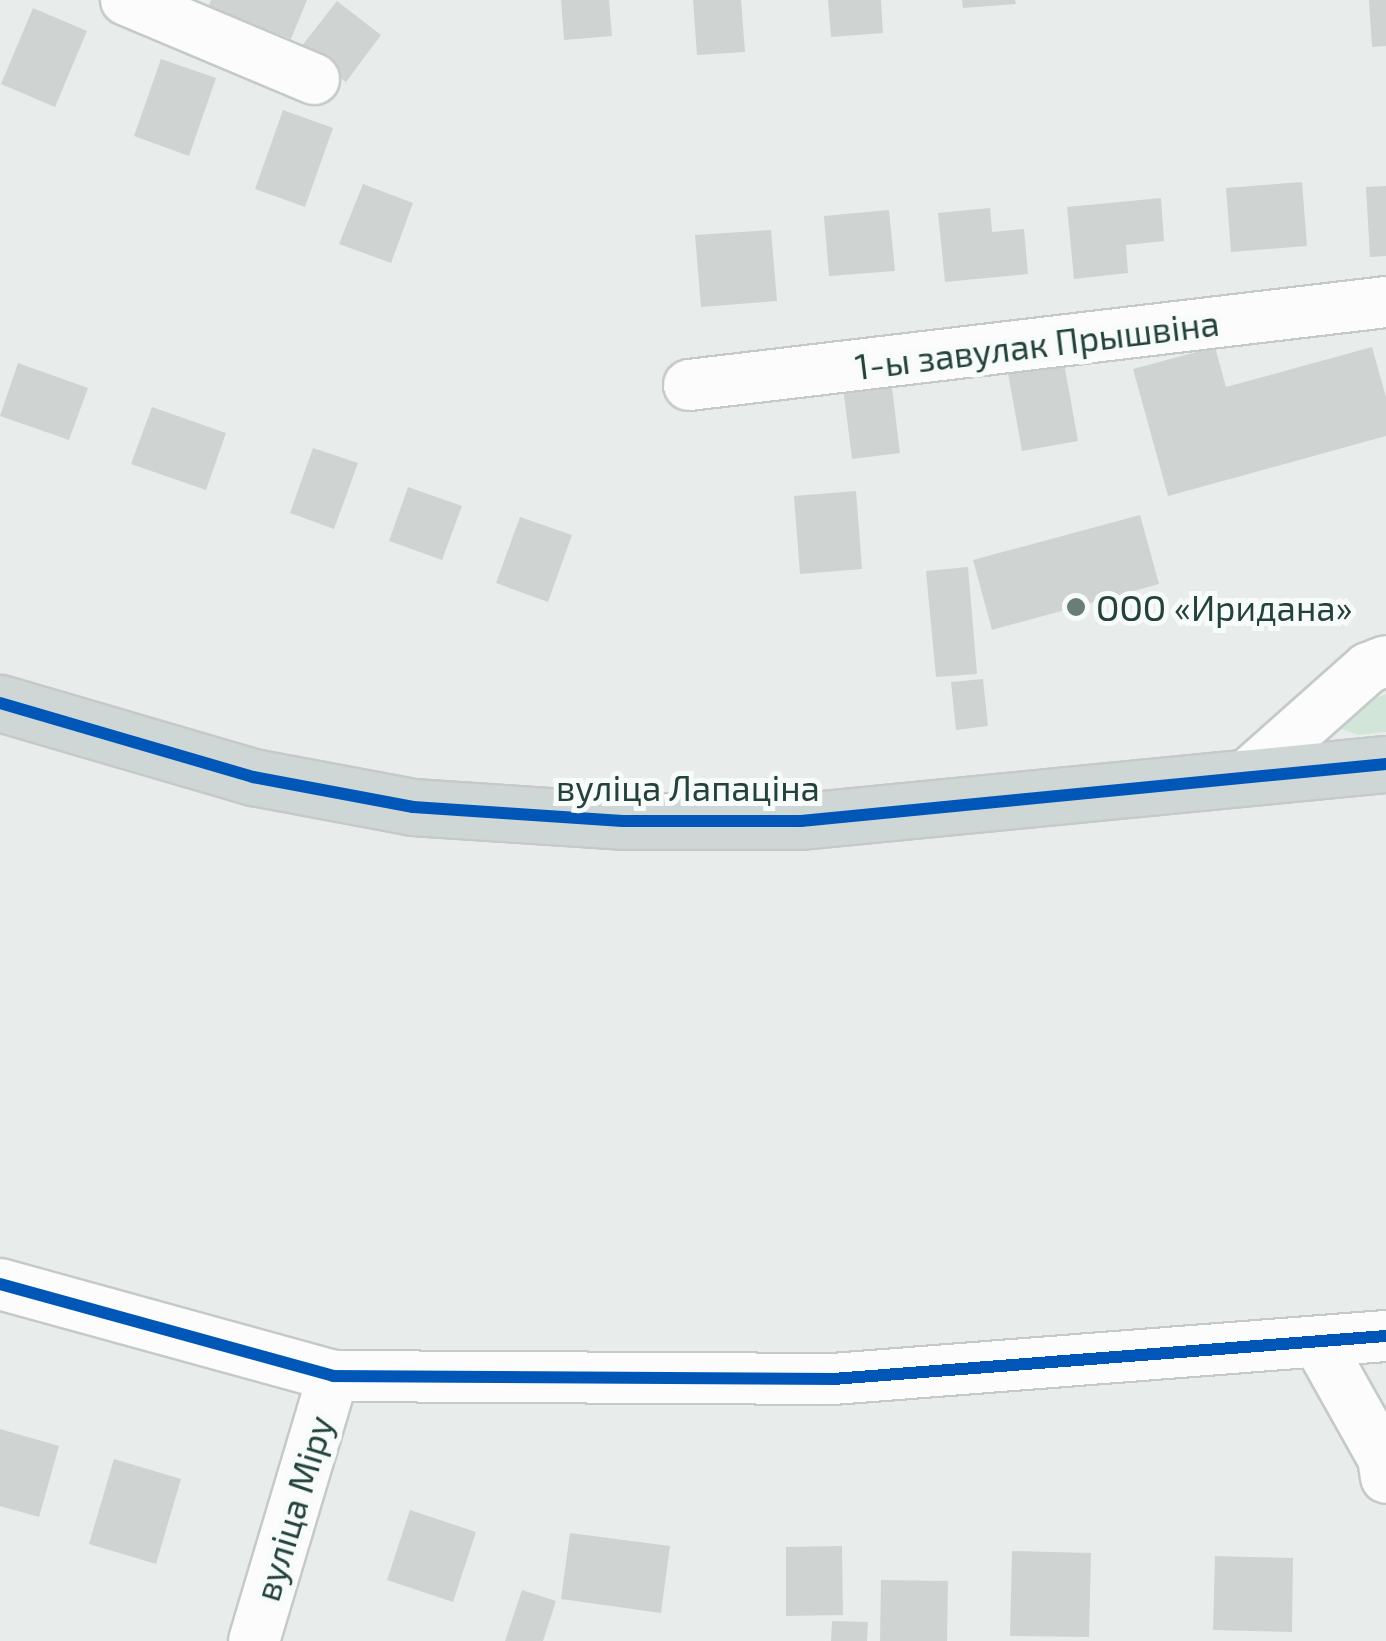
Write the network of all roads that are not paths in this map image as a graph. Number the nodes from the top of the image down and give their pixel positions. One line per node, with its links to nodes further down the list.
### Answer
1 (126, 0): 2 (street)
2 (314, 79)
3 (1386, 302): 4 (street, 1-ы завулак Прышвіна)
4 (689, 385)
5 (1386, 661): 8 (street)
6 (0, 703): 8 (main road, вуліца Лапаціна)
7 (1386, 764): 8 (main road, вуліца Лапаціна)
8 (1242, 780)
9 (0, 1284): 12 (street)
10 (1386, 1336): 11 (street)
11 (1319, 1344): 12 (street); 13 (street)
12 (333, 1376): 14 (street, вуліца Міру)
13 (1386, 1478)
14 (254, 1641)

